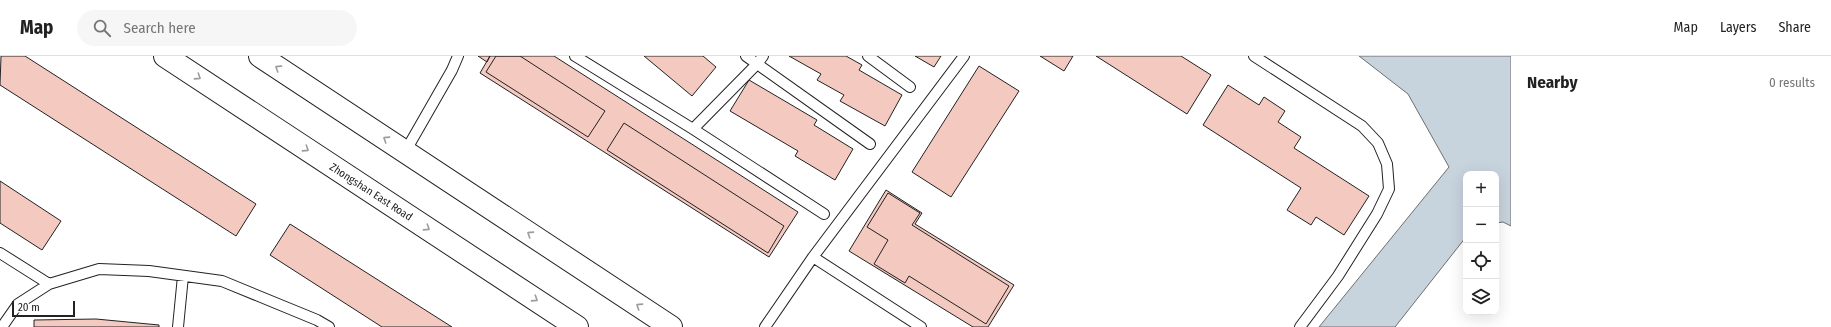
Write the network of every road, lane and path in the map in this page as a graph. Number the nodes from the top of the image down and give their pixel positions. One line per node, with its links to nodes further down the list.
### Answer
1 (165, 56): 22 (main road, Zhongshan East Road, one-way to 22)
2 (260, 56): 13 (main road, one-way to 2)
3 (458, 56): 13 (lane)
4 (575, 56): 11 (lane)
5 (746, 56): 9 (lane)
6 (868, 56): 10 (lane)
7 (964, 56): 16 (lane)
8 (1254, 56): 26 (lane)
9 (760, 60): 11 (lane); 12 (lane)
10 (910, 86)
11 (693, 129): 14 (lane)
12 (870, 144)
13 (405, 152): 23 (main road, one-way to 13)
14 (824, 214)
15 (0, 253): 18 (lane)
16 (813, 257): 24 (lane); 25 (lane)
17 (183, 276): 18 (lane); 20 (lane); 21 (lane)
18 (49, 284): 19 (lane)
19 (2, 327)
20 (178, 327)
21 (329, 327)
22 (577, 327)
23 (671, 327)
24 (765, 327)
25 (920, 327)
26 (1300, 327)

